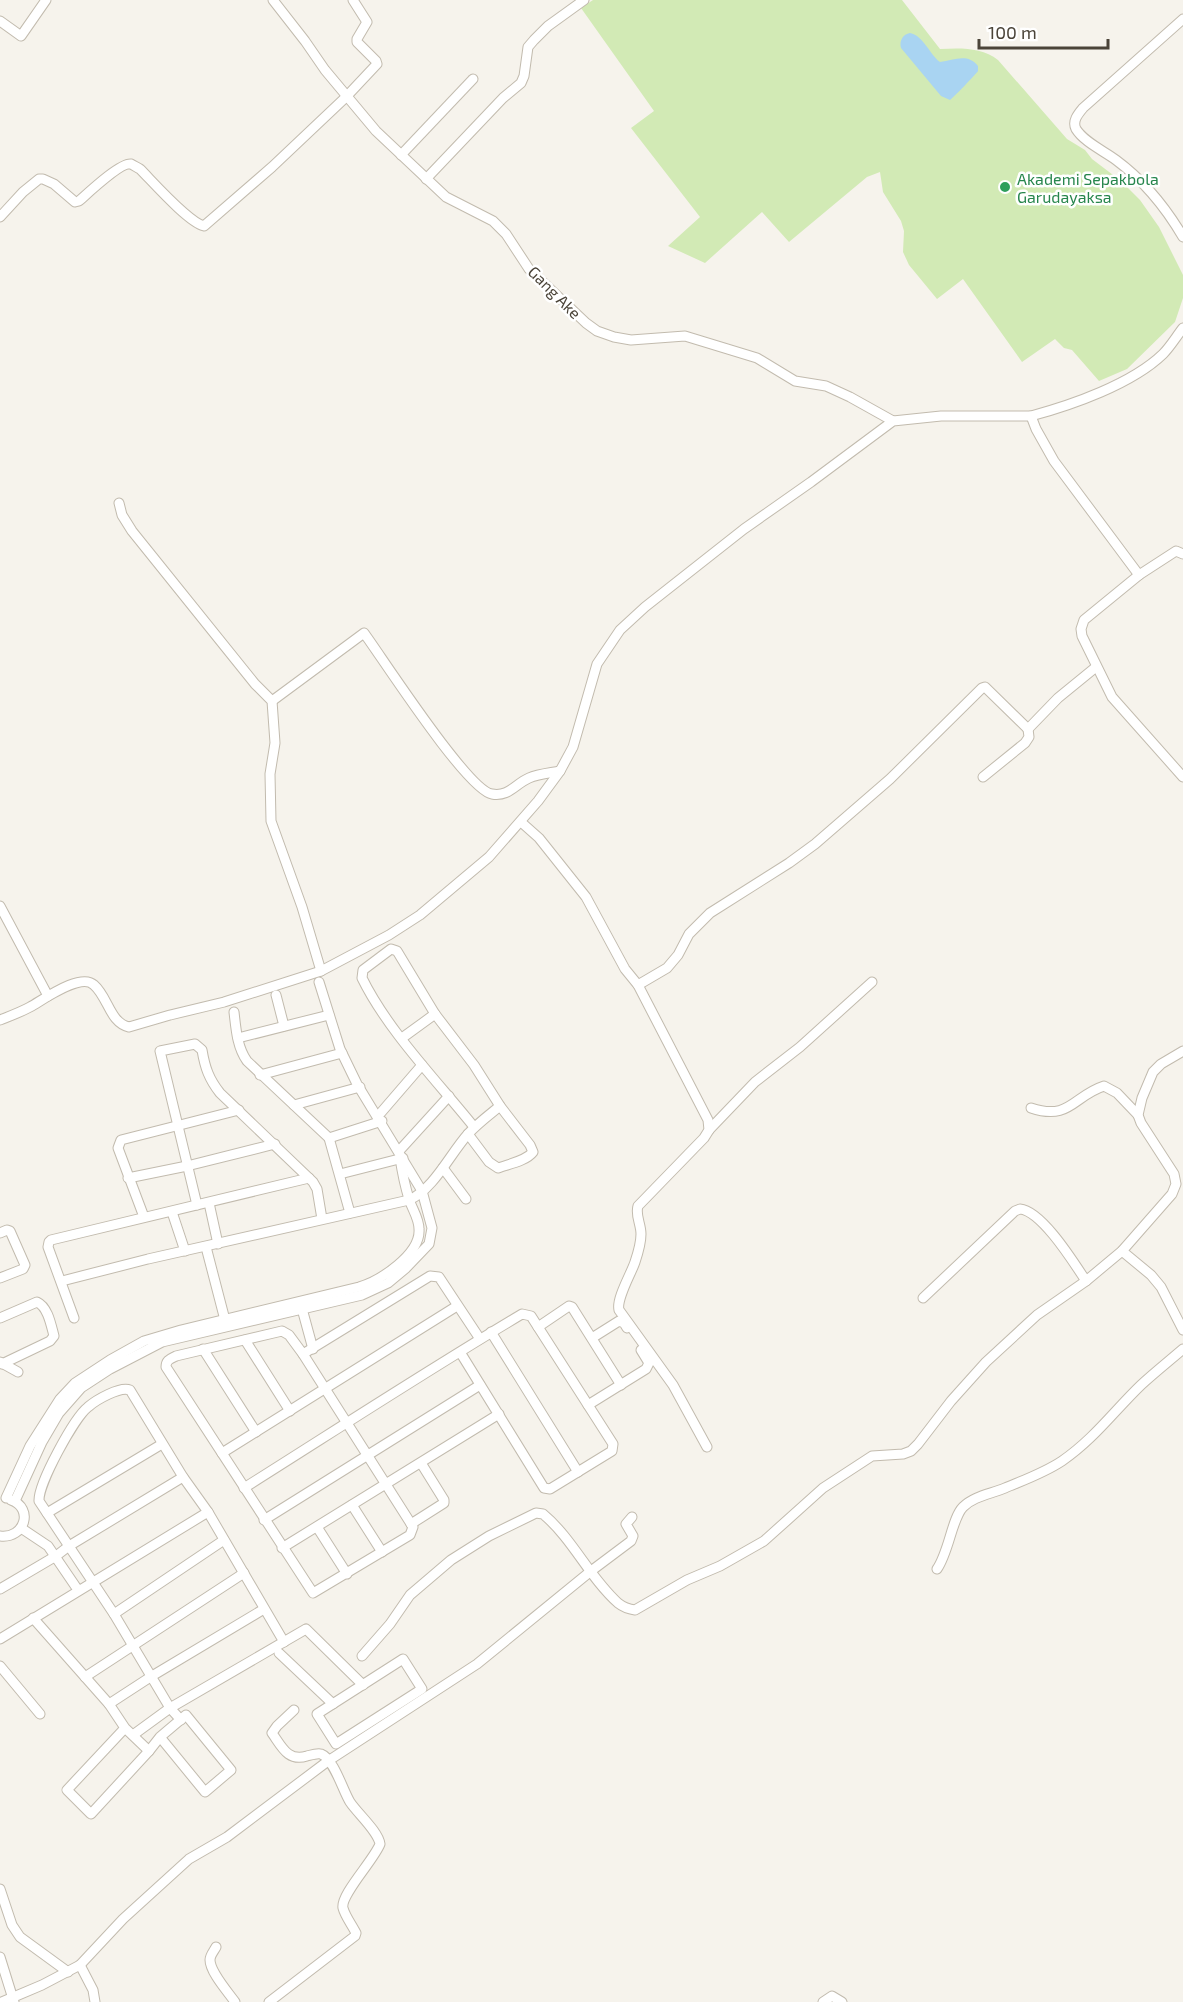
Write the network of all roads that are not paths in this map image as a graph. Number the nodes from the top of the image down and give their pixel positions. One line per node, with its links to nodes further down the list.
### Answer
1 (46, 0): 6 (street)
2 (273, 0): 8 (street, Gang Ake)
3 (353, 0): 8 (street)
4 (584, 0): 10 (street)
5 (1183, 19): 12 (street)
6 (0, 21)
7 (473, 79): 9 (street)
8 (346, 97): 9 (street, Gang Ake); 11 (street)
9 (401, 155): 10 (street, Gang Ake)
10 (426, 179): 15 (street, Gang Ake)
11 (0, 217)
12 (1183, 237)
13 (1183, 328): 14 (street)
14 (1031, 416): 15 (street); 18 (street)
15 (893, 421): 22 (street)
16 (119, 503): 20 (street)
17 (1183, 554): 18 (street)
18 (1139, 575): 19 (street)
19 (1096, 667): 21 (street); 24 (street)
20 (272, 701): 22 (street); 27 (street)
21 (1028, 729): 23 (street); 30 (street)
22 (560, 771): 25 (street)
23 (983, 777)
24 (1183, 777)
25 (521, 822): 27 (street); 30 (street)
26 (0, 906): 32 (street)
27 (321, 971): 32 (street)
28 (319, 982): 35 (street)
29 (872, 982): 53 (street)
30 (638, 985): 53 (street)
31 (276, 995): 37 (street)
32 (48, 996): 36 (street)
33 (234, 1012): 38 (street)
34 (435, 1014): 39 (street); 39 (street); 47 (street)
35 (329, 1015): 37 (street); 41 (street)
36 (0, 1020)
37 (284, 1026): 38 (street)
38 (238, 1038): 43 (street)
39 (402, 1038): 42 (street)
40 (1183, 1051): 50 (street)
41 (342, 1053): 43 (street); 44 (street)
42 (422, 1065): 45 (street); 51 (street)
43 (260, 1074): 46 (street)
44 (360, 1087): 46 (street); 51 (street)
45 (449, 1096): 54 (street); 57 (street)
46 (294, 1105): 55 (street)
47 (500, 1107): 54 (street); 54 (street)
48 (1031, 1107): 50 (street)
49 (238, 1110): 52 (street); 52 (street); 56 (street)
50 (1138, 1115): 76 (street)
51 (380, 1119): 55 (street); 57 (street)
52 (179, 1125): 58 (street); 61 (street)
53 (709, 1130): 108 (street)
54 (471, 1131): 59 (street)
55 (329, 1138): 60 (street)
56 (275, 1144): 58 (street); 62 (street)
57 (400, 1155): 60 (street); 63 (street); 65 (street)
58 (187, 1166): 61 (street); 67 (street)
59 (443, 1168): 63 (street); 64 (street)
60 (340, 1174): 69 (street)
61 (128, 1178): 70 (street)
62 (309, 1178): 66 (street); 71 (street)
63 (422, 1191): 65 (street); 81 (street)
64 (466, 1199)
65 (409, 1200): 69 (street); 81 (street)
66 (208, 1203): 67 (street); 73 (street)
67 (197, 1205): 68 (street)
68 (172, 1212): 70 (street); 75 (street)
69 (350, 1213): 71 (street)
70 (144, 1217): 79 (street)
71 (322, 1219): 73 (street)
72 (0, 1233): 77 (street)
73 (218, 1244): 74 (street)
74 (206, 1247): 75 (street); 85 (street)
75 (185, 1251): 79 (street)
76 (1122, 1251): 78 (street); 87 (street)
77 (0, 1278)
78 (1088, 1279): 80 (street); 132 (street)
79 (62, 1281): 84 (street)
80 (923, 1298)
81 (301, 1306): 85 (street); 92 (street); 116 (street)
82 (458, 1306): 90 (street); 92 (street); 101 (street)
83 (0, 1318): 97 (street)
84 (74, 1318)
85 (225, 1320): 116 (street)
86 (537, 1327): 88 (street); 89 (street); 102 (street)
87 (1183, 1330)
88 (491, 1332): 90 (street); 112 (street)
89 (592, 1338): 100 (street); 100 (street)
90 (480, 1339): 95 (street)
91 (245, 1340): 94 (street); 96 (street); 103 (street)
92 (313, 1348): 96 (street)
93 (1183, 1349): 131 (street)
94 (203, 1350): 106 (street); 109 (street)
95 (460, 1352): 99 (street); 105 (street)
96 (303, 1354): 101 (street)
97 (1, 1363): 98 (street)
98 (18, 1372)
99 (480, 1385): 104 (street); 110 (street)
100 (621, 1385): 102 (street)
101 (326, 1388): 103 (street); 105 (street)
102 (588, 1405): 112 (street)
103 (290, 1411): 106 (street)
104 (499, 1414): 111 (street); 112 (street)
105 (347, 1423): 110 (street); 115 (street)
106 (256, 1432): 109 (street)
107 (162, 1444): 113 (street); 119 (street); 119 (street)
108 (707, 1446)
109 (222, 1453): 115 (street)
110 (368, 1455): 114 (street); 121 (street)
111 (421, 1463): 114 (street); 122 (street)
112 (578, 1472)
113 (183, 1477): 118 (street); 127 (street)
114 (386, 1485): 117 (street); 122 (street)
115 (244, 1488): 121 (street)
116 (7, 1499): 123 (street)
117 (352, 1505): 124 (street); 129 (street)
118 (208, 1512): 126 (street); 135 (street)
119 (47, 1513): 127 (street)
120 (632, 1517): 132 (street)
121 (264, 1520): 128 (street)
122 (411, 1524): 129 (street)
123 (21, 1527): 125 (street); 130 (street)
124 (317, 1527): 128 (street); 134 (street)
125 (0, 1536)
126 (224, 1540): 133 (street); 139 (street)
127 (69, 1546): 130 (street); 135 (street)
128 (282, 1548): 134 (street)
129 (382, 1552): 134 (street)
130 (56, 1556): 136 (street); 137 (street)
131 (937, 1569)
132 (591, 1571): 145 (street); 160 (street)
133 (244, 1573): 138 (street); 143 (street)
134 (347, 1574)
135 (92, 1582): 137 (street); 139 (street)
136 (0, 1589)
137 (78, 1590): 140 (street)
138 (264, 1609): 142 (street); 147 (street)
139 (114, 1614): 143 (street)
140 (33, 1618): 141 (street); 148 (street)
141 (0, 1639)
142 (284, 1642): 149 (street); 152 (street)
143 (133, 1646): 147 (street); 148 (street)
144 (279, 1653): 151 (street)
145 (362, 1656)
146 (0, 1666): 154 (street)
147 (152, 1676): 150 (street); 152 (street)
148 (85, 1677): 150 (street)
149 (363, 1685): 151 (street); 151 (street)
150 (109, 1704): 156 (street)
151 (333, 1704)
152 (170, 1708): 155 (street); 157 (street)
153 (294, 1710): 160 (street)
154 (40, 1714)
155 (181, 1720): 158 (street); 158 (street)
156 (125, 1728): 157 (street); 159 (street)
157 (133, 1735): 159 (street)
158 (160, 1737): 159 (street)
159 (149, 1751)
160 (328, 1761): 164 (street); 171 (street)
161 (0, 1889): 165 (street)
162 (216, 1947): 170 (street)
163 (0, 1957): 167 (street)
164 (80, 1965): 165 (street); 169 (street)
165 (68, 1972): 167 (street)
166 (0, 1992): 168 (street)
167 (13, 2000): 168 (street)
168 (3, 2002)
169 (95, 2002)
170 (235, 2002)
171 (269, 2002)
172 (823, 2002): 173 (street)
173 (842, 2002)

